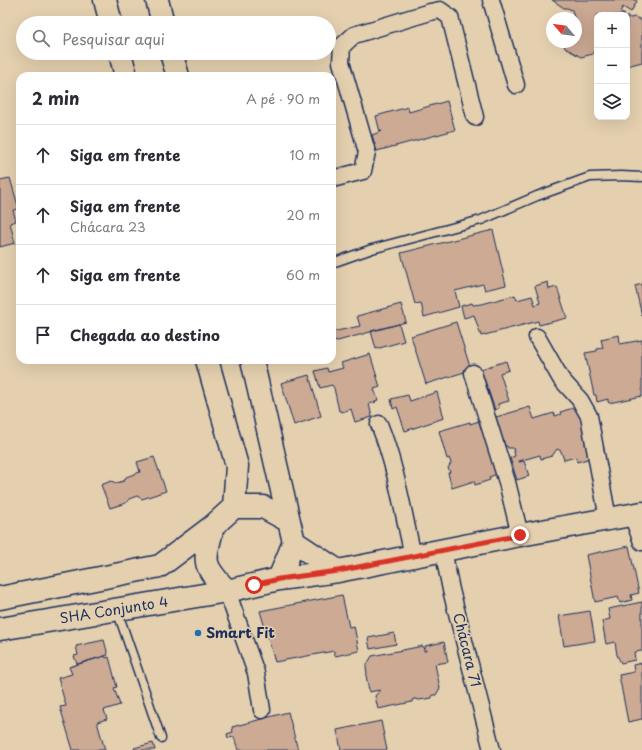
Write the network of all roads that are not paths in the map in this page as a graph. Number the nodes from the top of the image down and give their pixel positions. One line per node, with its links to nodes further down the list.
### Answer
1 (104, 0): 4 (street)
2 (156, 0): 5 (street)
3 (491, 0): 10 (street)
4 (109, 16)
5 (161, 16)
6 (122, 60): 8 (street)
7 (173, 60): 9 (street)
8 (125, 72)
9 (177, 72)
10 (516, 86)
11 (475, 117): 13 (street)
12 (642, 177): 14 (lane)
13 (336, 178)
14 (336, 262)
15 (537, 337): 22 (street)
16 (208, 364): 20 (street)
17 (253, 364): 23 (street)
18 (473, 373): 25 (street)
19 (379, 424): 29 (street)
20 (234, 507): 23 (street); 24 (street)
21 (637, 514): 22 (street); 27 (street)
22 (608, 519): 25 (street)
23 (289, 521): 26 (street)
24 (213, 526): 32 (street); 33 (street)
25 (520, 535): 28 (street)
26 (294, 542): 30 (street); 31 (street)
27 (642, 542)
28 (443, 550): 29 (street); 38 (street, Chácara 71)
29 (413, 556): 30 (street)
30 (338, 571): 31 (street)
31 (279, 579): 32 (street)
32 (227, 591): 34 (street, SHA Conjunto 4); 36 (street)
33 (0, 598)
34 (116, 610): 35 (street, SHA Conjunto 4); 37 (lane)
35 (0, 629)
36 (262, 710)
37 (162, 738)
38 (492, 750)

